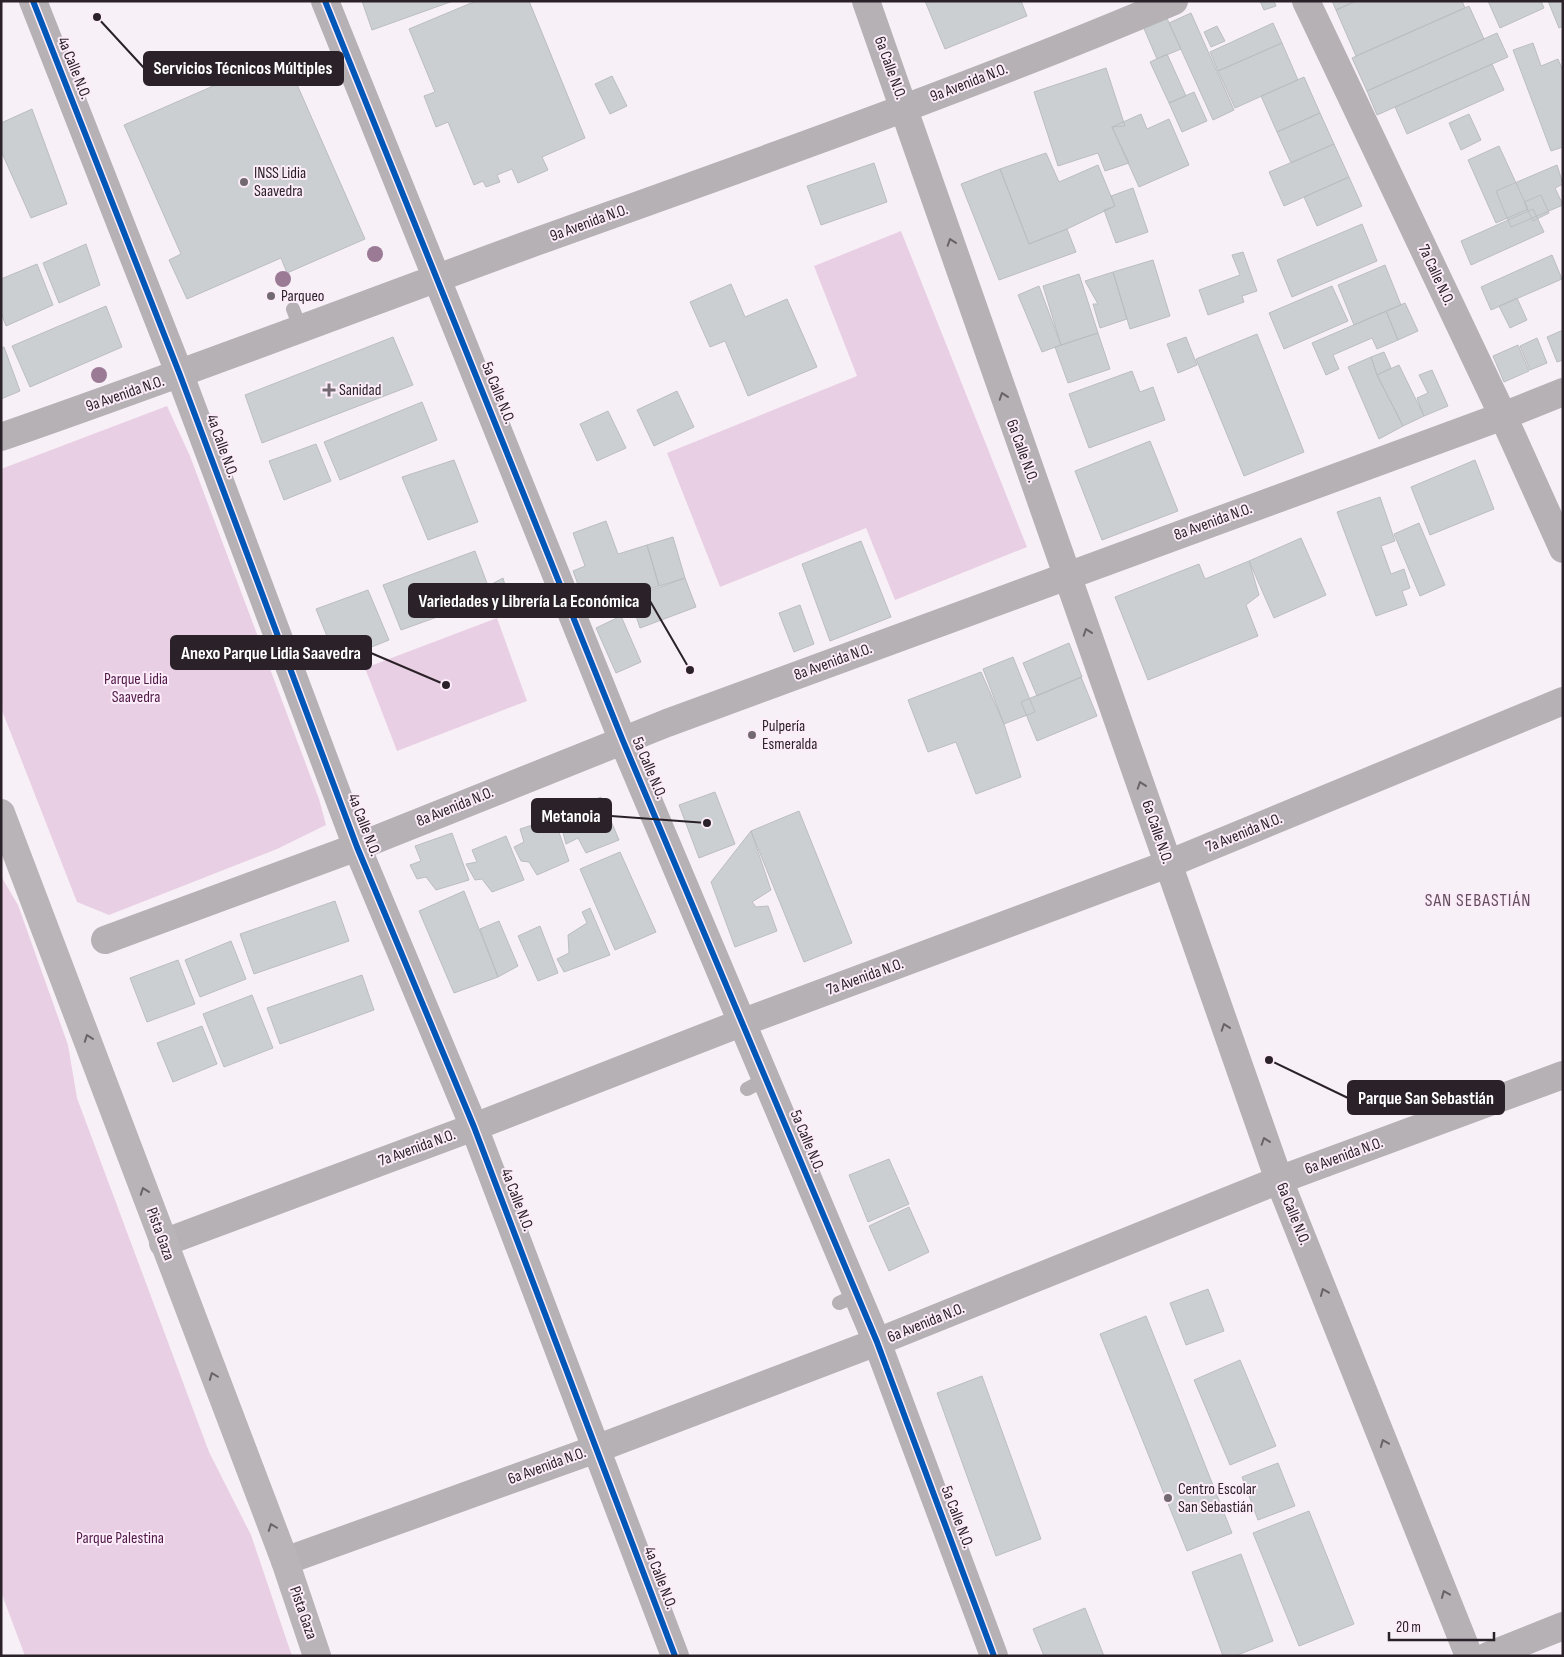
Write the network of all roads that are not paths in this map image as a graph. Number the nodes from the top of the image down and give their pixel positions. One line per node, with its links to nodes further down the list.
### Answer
1 (33, 1): 8 (street, 4a Calle N.O.)
2 (325, 1): 7 (street, 5a Calle N.O.)
3 (866, 1): 6 (street, 6a Calle N.O.)
4 (1174, 1): 6 (street, 9a Avenida N.O.)
5 (1306, 1): 10 (street, 7a Calle N.O.)
6 (905, 108): 7 (street, 9a Avenida N.O.); 13 (street, 6a Calle N.O., one-way to 6)
7 (437, 278): 8 (street, 9a Avenida N.O.); 15 (street, 5a Calle N.O.)
8 (180, 374): 11 (street, 9a Avenida N.O.); 17 (street, 4a Calle N.O.)
9 (1563, 392): 10 (street, 8a Avenida N.O.)
10 (1503, 416): 12 (street, 7a Calle N.O.); 13 (street, 8a Avenida N.O.)
11 (1, 437)
12 (1563, 550)
13 (1067, 576): 15 (street, 8a Avenida N.O.); 18 (street, 6a Calle N.O., one-way to 13)
14 (1563, 701): 18 (street, 7a Avenida N.O.)
15 (623, 741): 17 (street, 8a Avenida N.O.); 20 (street, 5a Calle N.O.)
16 (1, 813): 24 (main road, Pista Gaza, one-way to 16)
17 (357, 848): 19 (street, 8a Avenida N.O.); 22 (street, 4a Calle N.O.)
18 (1168, 864): 20 (street, 7a Avenida N.O.); 23 (street, 6a Calle N.O., one-way to 18)
19 (105, 940)
20 (741, 1022): 22 (street, 7a Avenida N.O.); 25 (street, 5a Calle N.O.)
21 (1563, 1075): 23 (street, 6a Avenida N.O.)
22 (474, 1127): 24 (street, 7a Avenida N.O.); 26 (street, 4a Calle N.O.)
23 (1279, 1180): 25 (street, 6a Avenida N.O.); 32 (street, 6a Calle N.O., one-way to 23)
24 (163, 1243): 27 (main road, Pista Gaza, one-way to 24)
25 (877, 1342): 26 (street, 6a Avenida N.O.); 31 (street, 5a Calle N.O.)
26 (596, 1449): 27 (street, 6a Avenida N.O.); 30 (street, 4a Calle N.O.)
27 (285, 1562): 29 (main road, Pista Gaza)
28 (1563, 1626): 33 (street)
29 (317, 1656)
30 (675, 1656)
31 (994, 1656)
32 (1469, 1656)
33 (1488, 1656)

